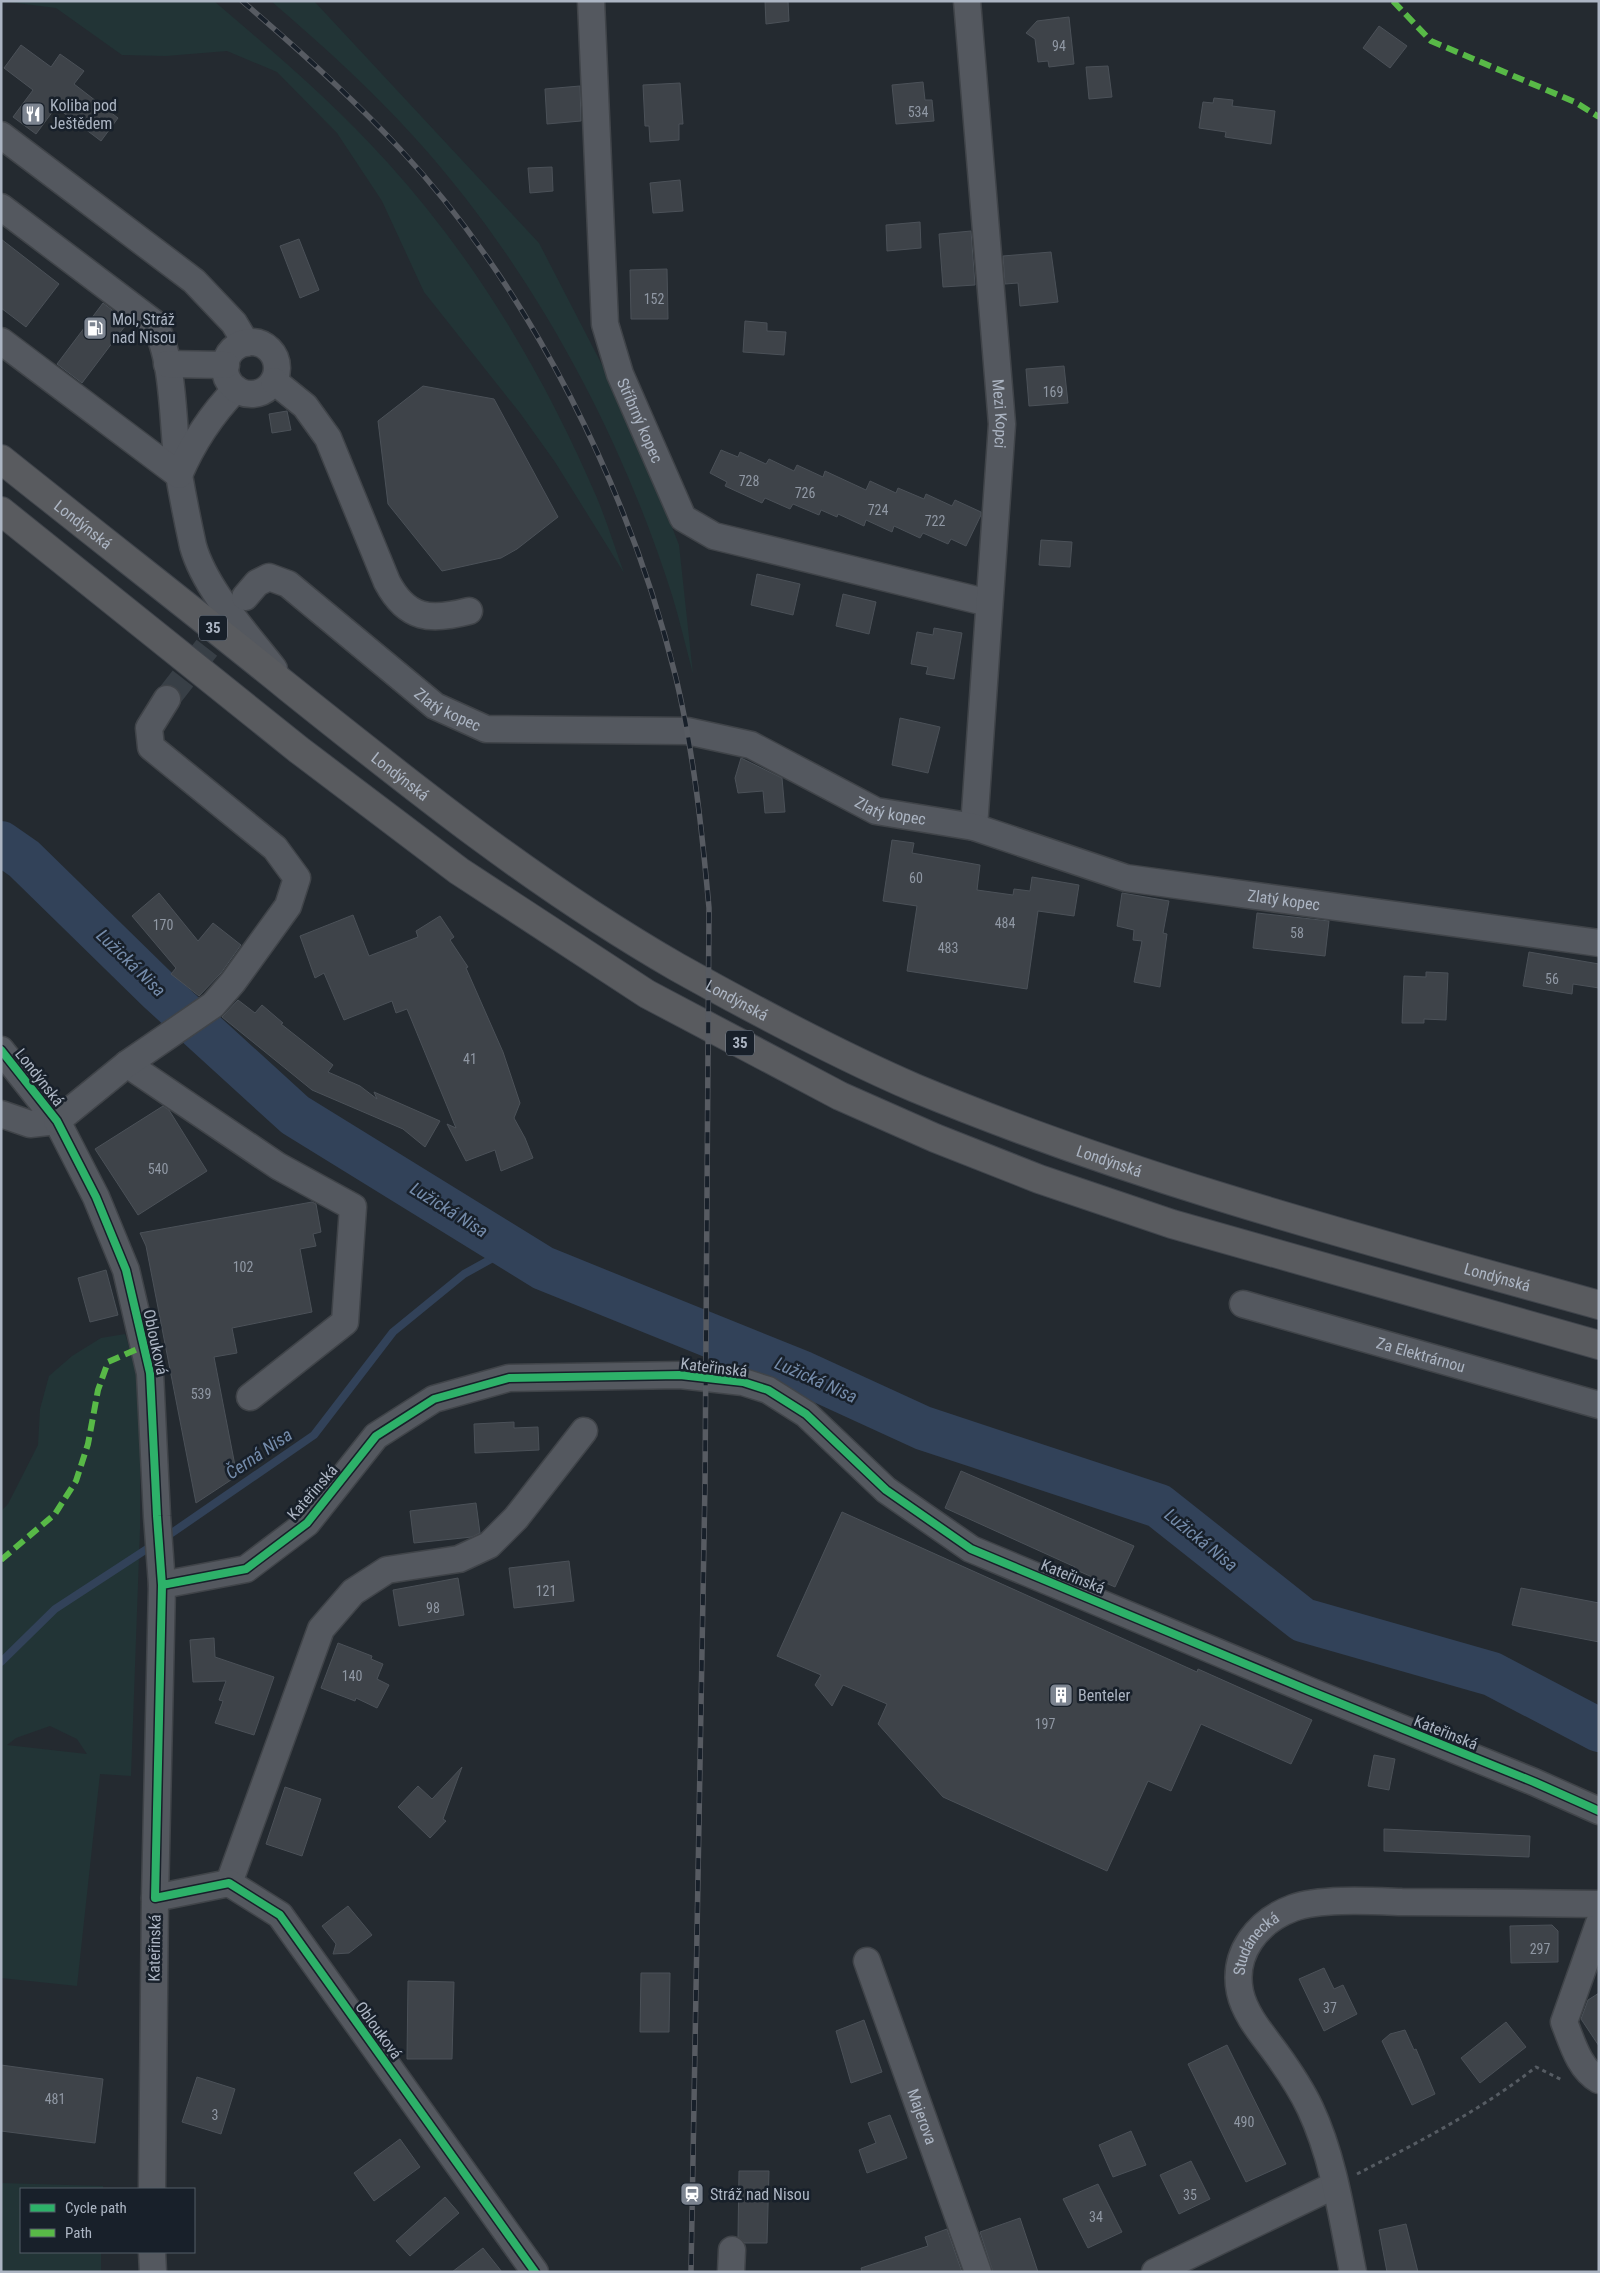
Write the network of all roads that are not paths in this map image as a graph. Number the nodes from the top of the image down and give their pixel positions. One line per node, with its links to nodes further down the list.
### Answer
1 (591, 1): 15 (street, Stříbrný kopec)
2 (966, 1): 15 (street, Mezi Kopci)
3 (1, 135): 6 (street)
4 (1, 207): 7 (street)
5 (1, 341): 12 (street)
6 (246, 343): 8 (street); 9 (street)
7 (167, 364): 8 (street); 12 (street)
8 (226, 365): 10 (street)
9 (274, 381): 10 (street); 16 (street)
10 (236, 389): 12 (street)
11 (1, 459): 17 (highway, Londýnská / 35)
12 (179, 475): 17 (street)
13 (1, 511): 27 (highway, 35)
14 (245, 597): 19 (street, Zlatý kopec)
15 (989, 603): 19 (street, Mezi Kopci)
16 (469, 610)
17 (287, 686): 26 (highway, Londýnská / 35)
18 (166, 698): 22 (street, Londýnská)
19 (974, 827): 20 (street, Zlatý kopec)
20 (1599, 943)
21 (1, 1050): 24 (street, Londýnská)
22 (126, 1064): 24 (street, Londýnská); 28 (street)
23 (1, 1114): 24 (street)
24 (57, 1121): 31 (street, Oblouková)
25 (1243, 1304): 29 (street, Za Elektrárnou)
26 (1599, 1305)
27 (1599, 1345)
28 (250, 1397)
29 (1599, 1404)
30 (584, 1431): 33 (street)
31 (162, 1585): 32 (street, Kateřinská); 34 (street, Kateřinská)
32 (1599, 1811)
33 (230, 1884): 34 (street); 43 (street, Oblouková)
34 (155, 1898): 40 (street, Kateřinská)
35 (1599, 1904): 39 (street, Studánecká)
36 (1599, 1923): 38 (street)
37 (867, 1962): 44 (street, Majerova)
38 (1599, 2080)
39 (1335, 2185): 45 (street); 46 (street, Studánecká)
40 (152, 2188)
41 (152, 2253): 42 (street)
42 (153, 2272)
43 (535, 2272)
44 (978, 2272)
45 (1155, 2272)
46 (1354, 2272)

